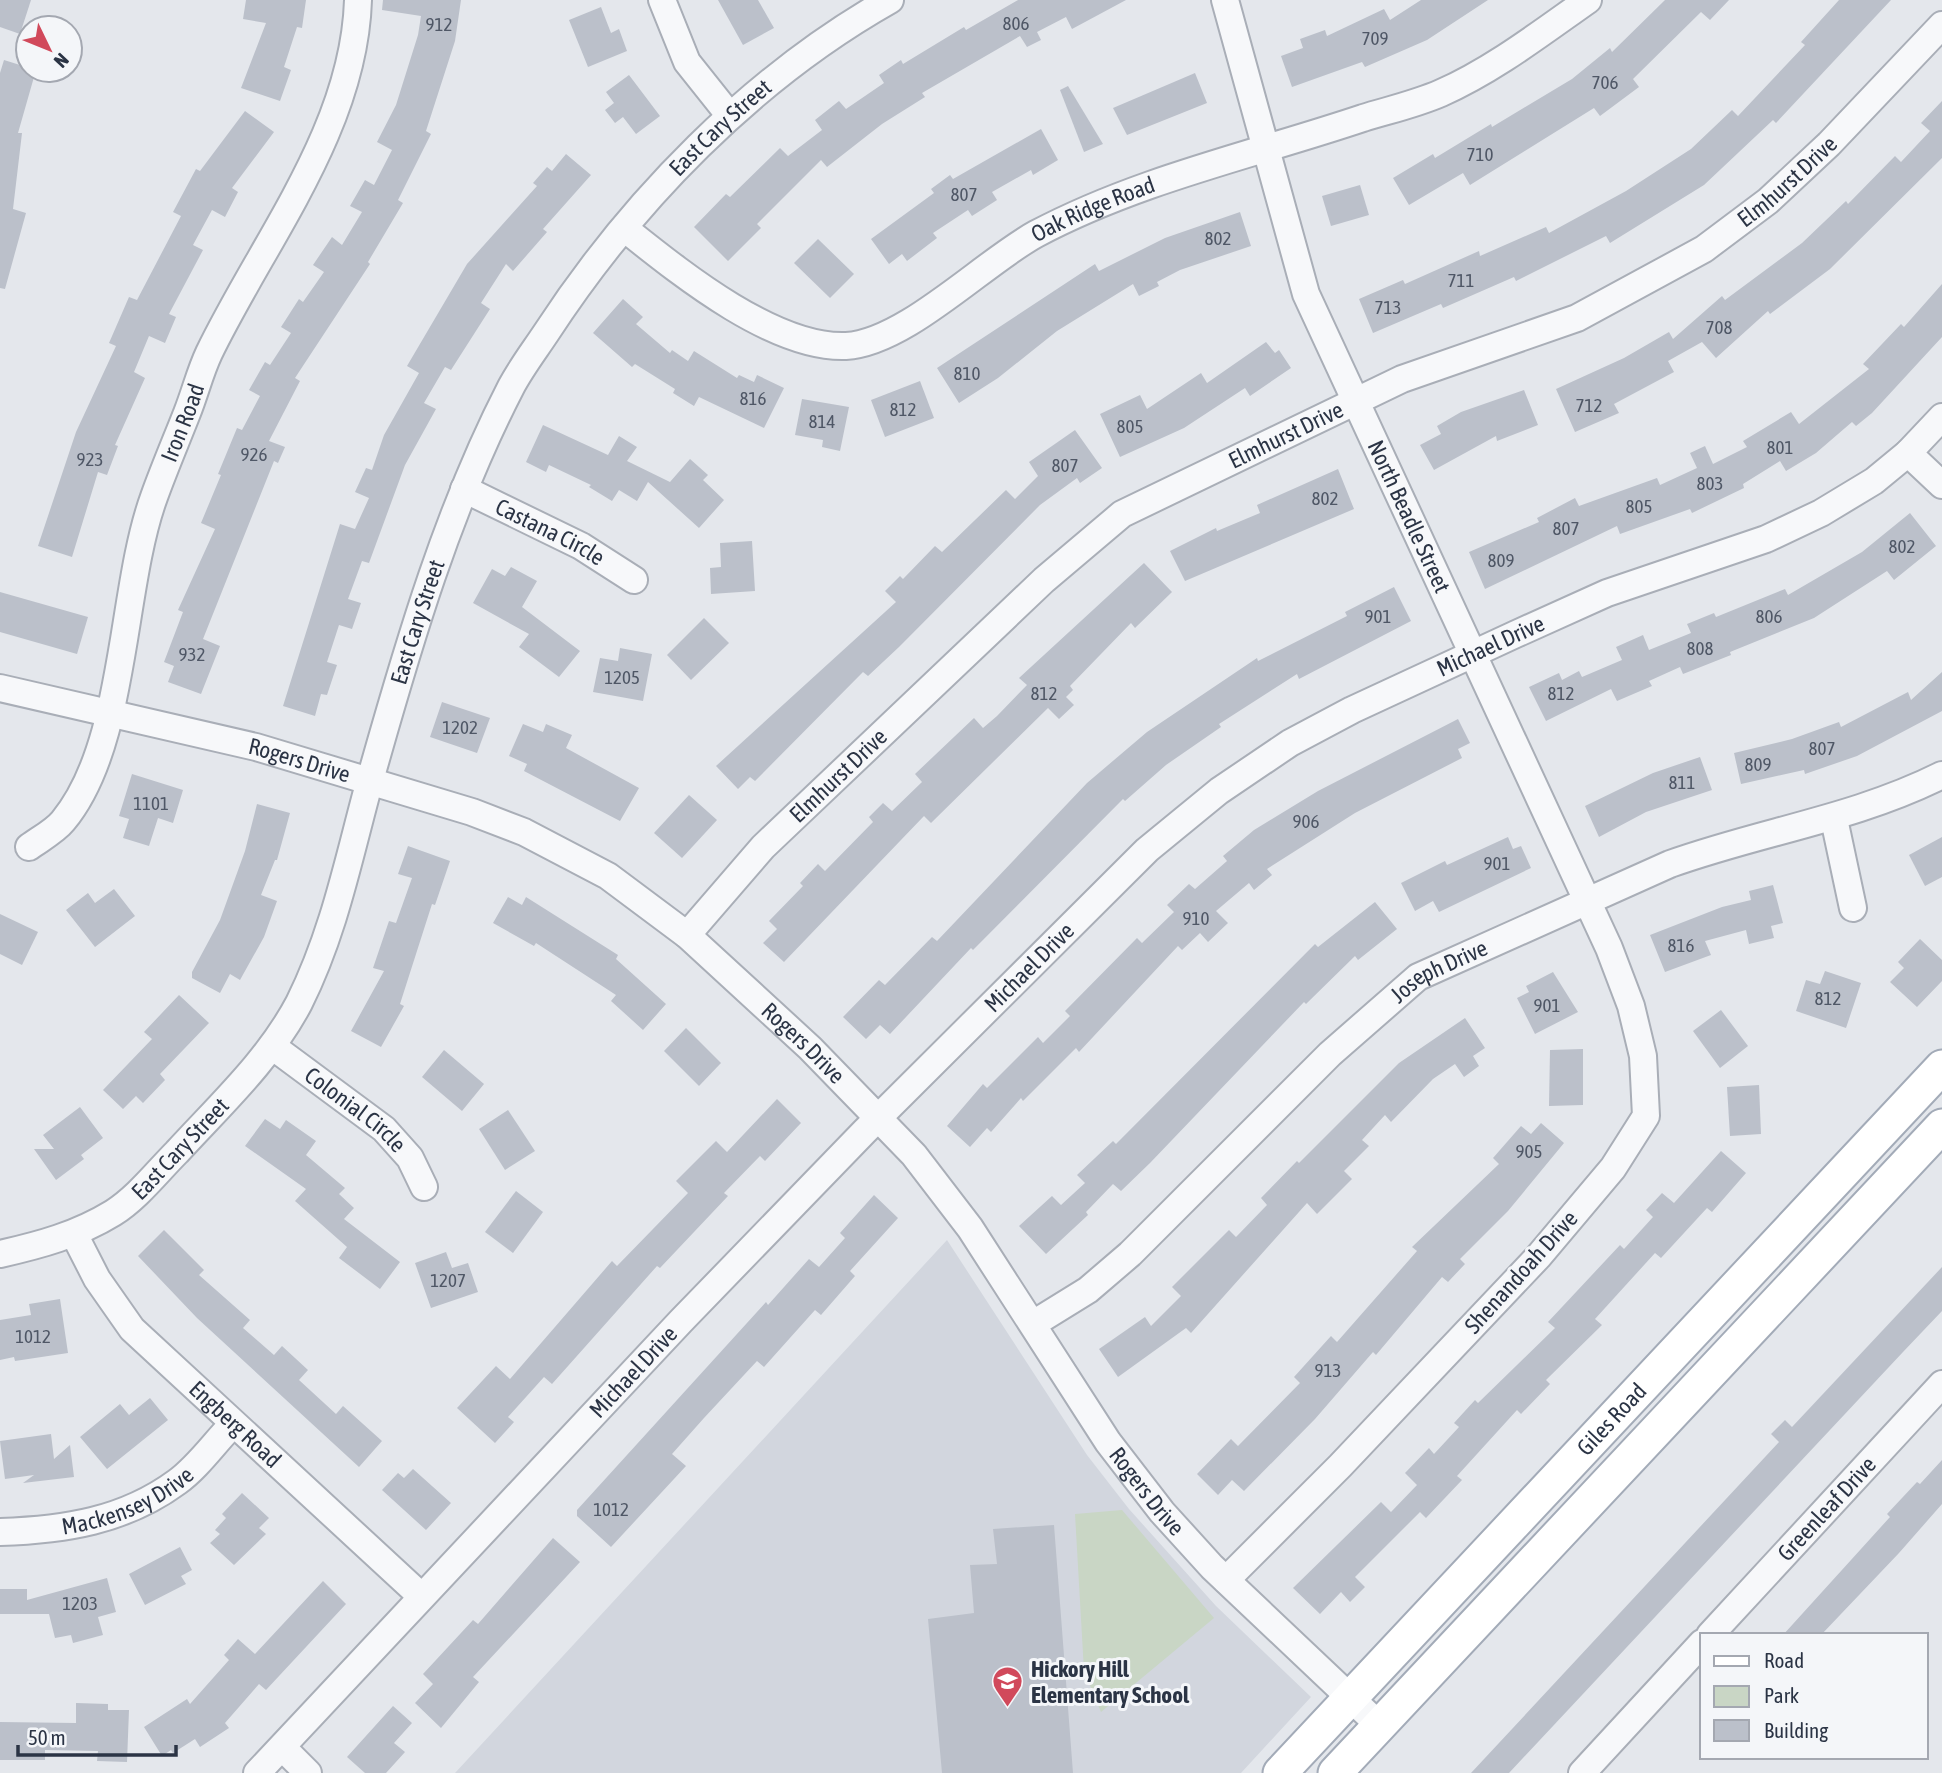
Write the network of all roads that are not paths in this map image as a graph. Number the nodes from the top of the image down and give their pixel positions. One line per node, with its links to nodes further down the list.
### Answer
1 (358, 0): 18 (street, Iron Road)
2 (662, 0): 7 (street)
3 (890, 0): 7 (street, East Cary Street)
4 (1225, 0): 8 (street, North Beadle Street)
5 (1588, 0): 8 (street, Oak Ridge Road)
6 (1942, 25): 10 (street, Elmhurst Drive)
7 (730, 116): 9 (street, East Cary Street)
8 (1265, 148): 9 (street, Oak Ridge Road); 10 (street, North Beadle Street)
9 (624, 228): 14 (street, East Cary Street)
10 (1355, 402): 16 (street, North Beadle Street); 25 (street, Elmhurst Drive)
11 (1942, 417): 12 (street, Michael Drive)
12 (1909, 453): 13 (street); 16 (street, Michael Drive)
13 (1942, 485)
14 (464, 489): 15 (street, Castana Circle); 20 (street, East Cary Street)
15 (634, 580)
16 (1474, 656): 23 (street, North Beadle Street); 28 (street, Michael Drive)
17 (0, 688): 18 (street, Rogers Drive)
18 (109, 714): 20 (street, Rogers Drive); 22 (street, Iron Road)
19 (1942, 775): 21 (street, Joseph Drive)
20 (369, 783): 25 (street, Rogers Drive); 26 (street, East Cary Street)
21 (1834, 818): 23 (street, Joseph Drive); 24 (street)
22 (29, 847)
23 (1588, 900): 33 (street, Joseph Drive); 37 (street, Shenandoah Drive)
24 (1853, 908)
25 (687, 935): 28 (street, Rogers Drive)
26 (272, 1046): 30 (street, Colonial Circle); 31 (street, East Cary Street)
27 (1942, 1067): 41 (main road, Giles Road)
28 (879, 1117): 33 (street, Rogers Drive); 38 (street, Michael Drive)
29 (1942, 1126): 42 (main road, Giles Road)
30 (424, 1187)
31 (74, 1234): 32 (street, East Cary Street); 35 (street, Engberg Road)
32 (0, 1254)
33 (1033, 1324): 37 (street, Rogers Drive)
34 (1942, 1384): 39 (street, Greenleaf Drive)
35 (233, 1424): 36 (street, Mackensey Drive); 38 (street, Engberg Road)
36 (0, 1532)
37 (1226, 1580): 41 (street, Rogers Drive)
38 (421, 1596): 43 (street, Michael Drive)
39 (1712, 1633)
40 (1700, 1645): 48 (street)
41 (1350, 1698): 42 (street, Rogers Drive); 46 (main road, Giles Road)
42 (1379, 1726): 47 (main road, Giles Road)
43 (283, 1748): 44 (street, Michael Drive); 45 (street)
44 (257, 1773)
45 (308, 1773)
46 (1280, 1773)
47 (1335, 1773)
48 (1582, 1773)

